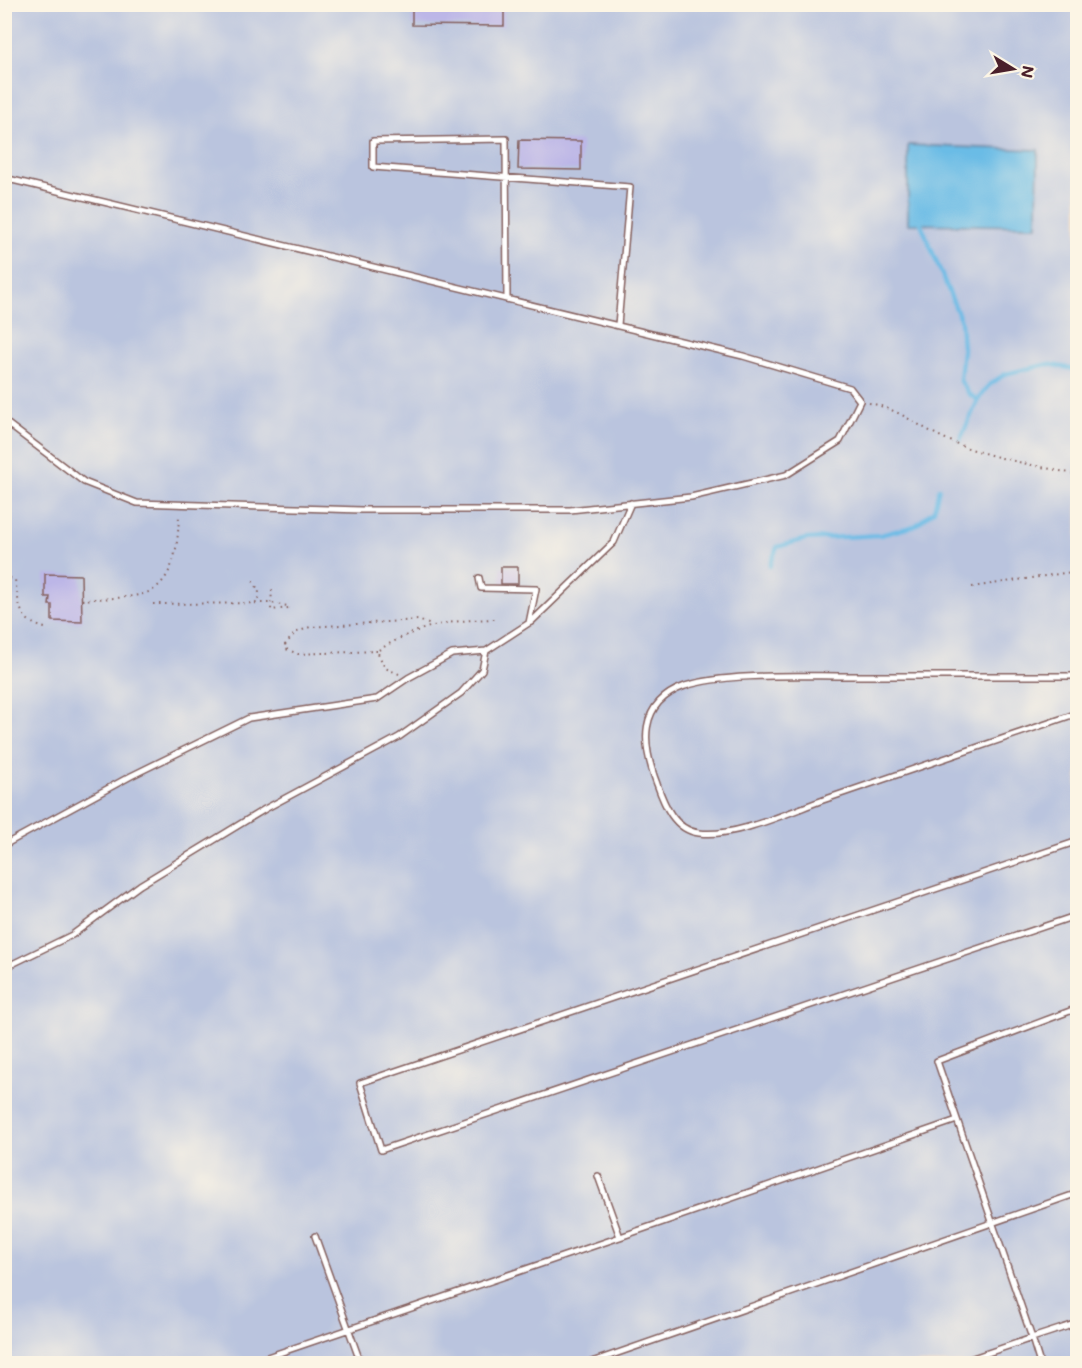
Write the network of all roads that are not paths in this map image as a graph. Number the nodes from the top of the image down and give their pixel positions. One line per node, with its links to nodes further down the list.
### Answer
1 (506, 177): 1 (lane); 3 (lane); 4 (lane)
2 (4, 178): 3 (lane)
3 (507, 299): 4 (lane)
4 (618, 325): 6 (lane)
5 (4, 421): 6 (lane)
6 (631, 503): 8 (lane)
7 (479, 578): 8 (lane)
8 (530, 623): 9 (lane)
9 (486, 651): 13 (lane); 15 (lane)
10 (1077, 676): 11 (lane)
11 (1077, 713)
12 (1077, 841): 14 (lane)
13 (4, 845)
14 (1077, 915)
15 (4, 968)
16 (1077, 1008): 17 (lane)
17 (957, 1120): 20 (lane); 22 (lane)
18 (598, 1176): 22 (lane)
19 (1077, 1193): 20 (lane)
20 (992, 1222): 25 (lane); 28 (lane)
21 (315, 1236): 24 (lane)
22 (620, 1237): 24 (lane)
23 (1077, 1323): 25 (lane)
24 (349, 1329): 26 (lane); 27 (lane)
25 (1032, 1338): 29 (lane); 30 (lane)
26 (247, 1364)
27 (361, 1364)
28 (586, 1364)
29 (955, 1364)
30 (1040, 1364)

